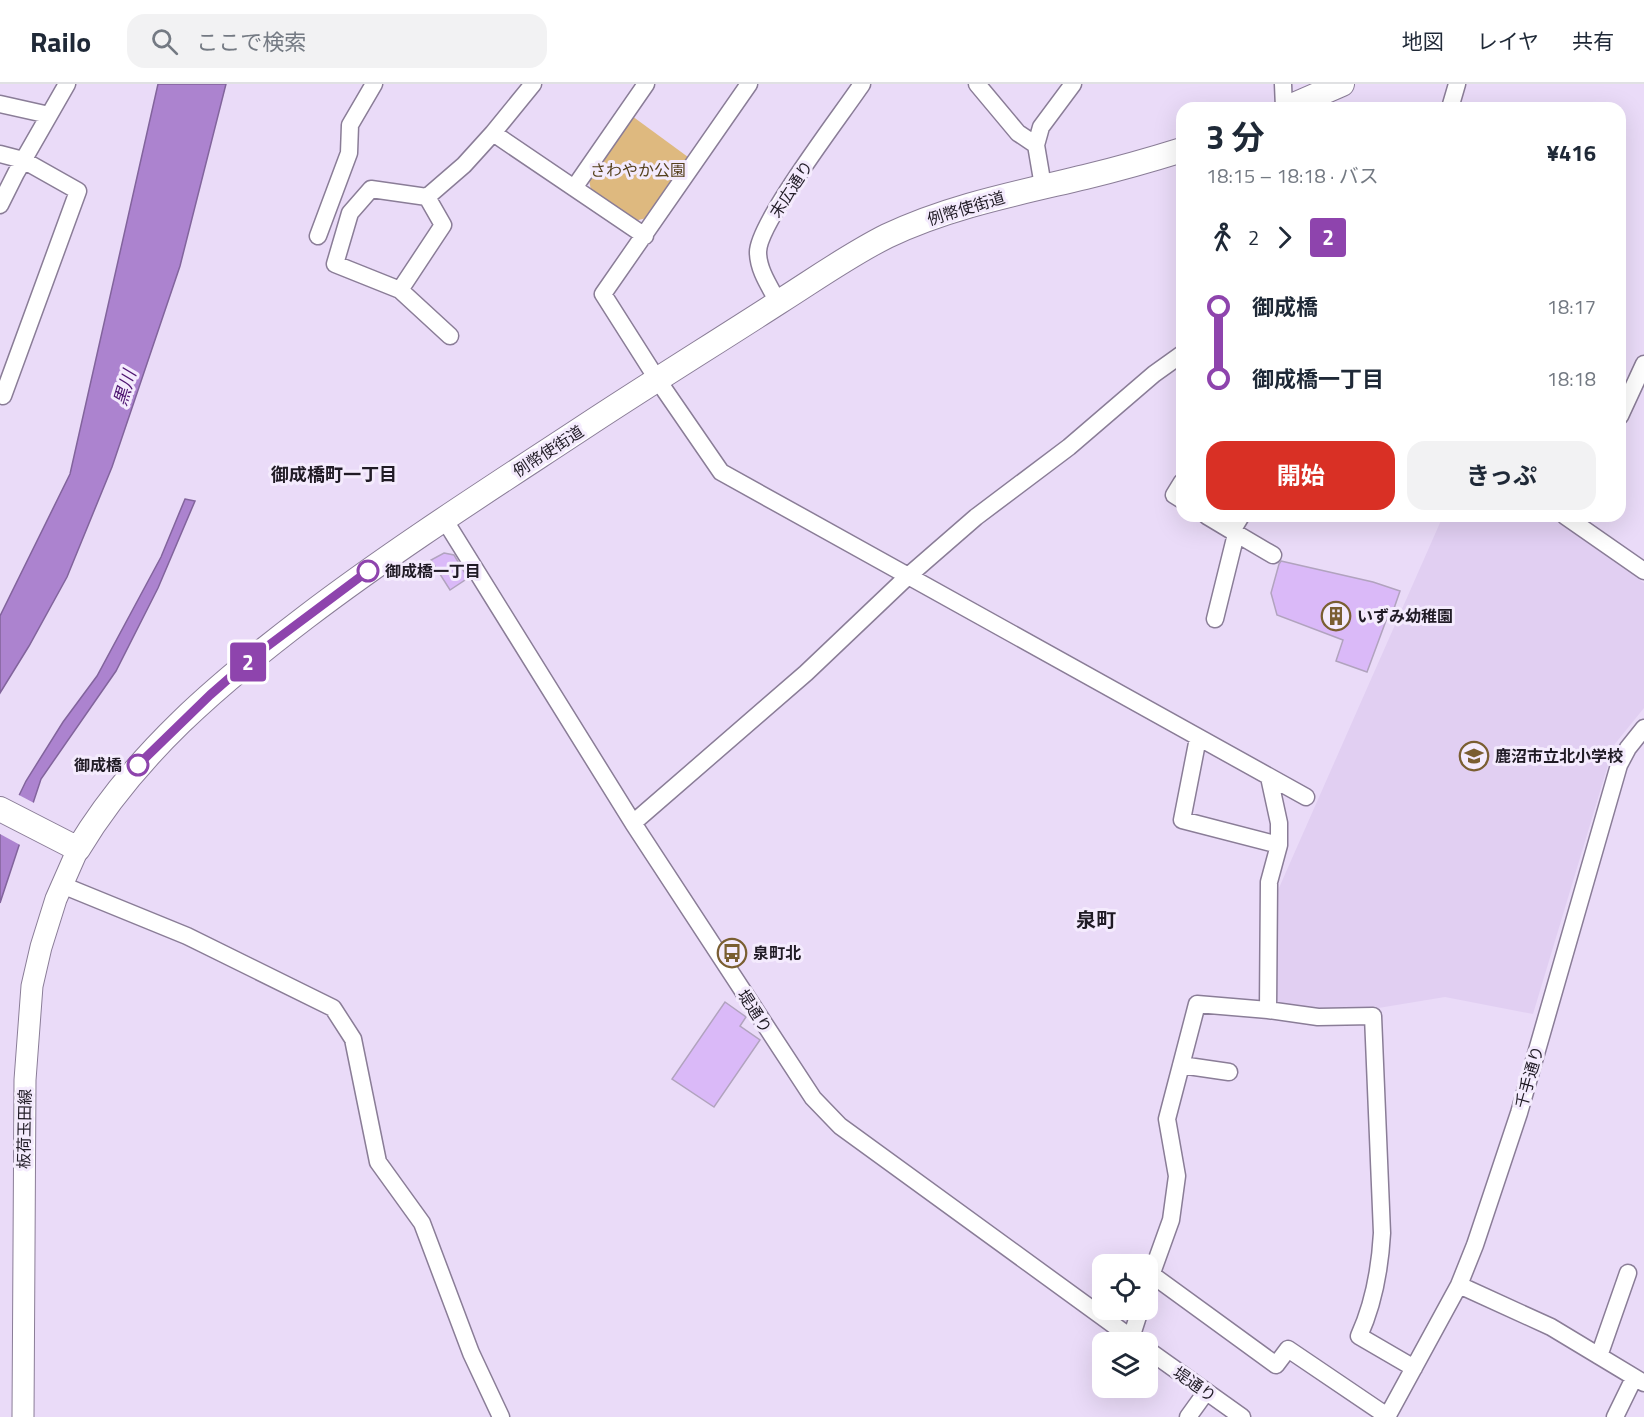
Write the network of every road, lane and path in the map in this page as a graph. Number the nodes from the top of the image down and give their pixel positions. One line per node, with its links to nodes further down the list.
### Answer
1 (68, 84): 14 (street)
2 (374, 84): 24 (street)
3 (533, 84): 15 (street)
4 (646, 84): 21 (street)
5 (749, 84): 25 (street)
6 (862, 84): 27 (street, 末広通り)
7 (977, 84): 16 (street)
8 (1073, 84): 16 (street)
9 (1342, 84): 11 (highway)
10 (1457, 84): 12 (street)
11 (1291, 102)
12 (1452, 102)
13 (0, 104): 14 (street)
14 (49, 115): 19 (street)
15 (493, 133): 21 (street); 22 (street)
16 (1036, 145): 20 (street)
17 (1176, 152): 20 (highway, 例幣使街道)
18 (0, 154): 19 (street)
19 (23, 160): 23 (street); 32 (street)
20 (1043, 186): 27 (highway, 例幣使街道)
21 (574, 188): 25 (street)
22 (427, 197): 26 (street); 26 (street)
23 (0, 205)
24 (318, 236)
25 (645, 236): 31 (street)
26 (399, 290): 28 (street)
27 (778, 302): 31 (highway, 例幣使街道)
28 (450, 336)
29 (1176, 358): 41 (street)
30 (1644, 364): 33 (street)
31 (657, 379): 34 (highway, 例幣使街道); 41 (street)
32 (0, 394)
33 (1626, 403)
34 (444, 519): 48 (street, 堤通り); 50 (highway, 例幣使街道)
35 (1218, 522): 38 (street)
36 (1238, 522): 38 (street)
37 (1577, 522): 40 (street)
38 (1234, 532): 39 (street); 42 (street)
39 (1273, 555)
40 (1644, 571)
41 (907, 577): 44 (street); 48 (street)
42 (1215, 619)
43 (1644, 728): 58 (street, 千手通り)
44 (1198, 738): 45 (street); 49 (street)
45 (1269, 777): 46 (street); 49 (street)
46 (1306, 797)
47 (0, 809): 50 (highway)
48 (633, 822): 59 (street, 堤通り)
49 (1279, 845): 52 (street)
50 (78, 849): 51 (main road, 板荷玉田線)
51 (62, 885): 65 (main road, 板荷玉田線); 66 (street)
52 (1268, 1010): 53 (street); 62 (street)
53 (1181, 1065): 54 (street); 55 (street)
54 (1229, 1072)
55 (1158, 1255)
56 (1628, 1273): 60 (street)
57 (1158, 1285): 69 (street)
58 (1458, 1285): 60 (street); 62 (street, 千手通り)
59 (1123, 1332)
60 (1599, 1356): 63 (street)
61 (1158, 1357): 64 (street, 堤通り)
62 (1414, 1368): 69 (street, 千手通り)
63 (1639, 1380): 70 (street)
64 (1206, 1392): 67 (street); 68 (street, 堤通り)
65 (23, 1417)
66 (501, 1417)
67 (1188, 1417)
68 (1242, 1417)
69 (1387, 1417)
70 (1615, 1417)

